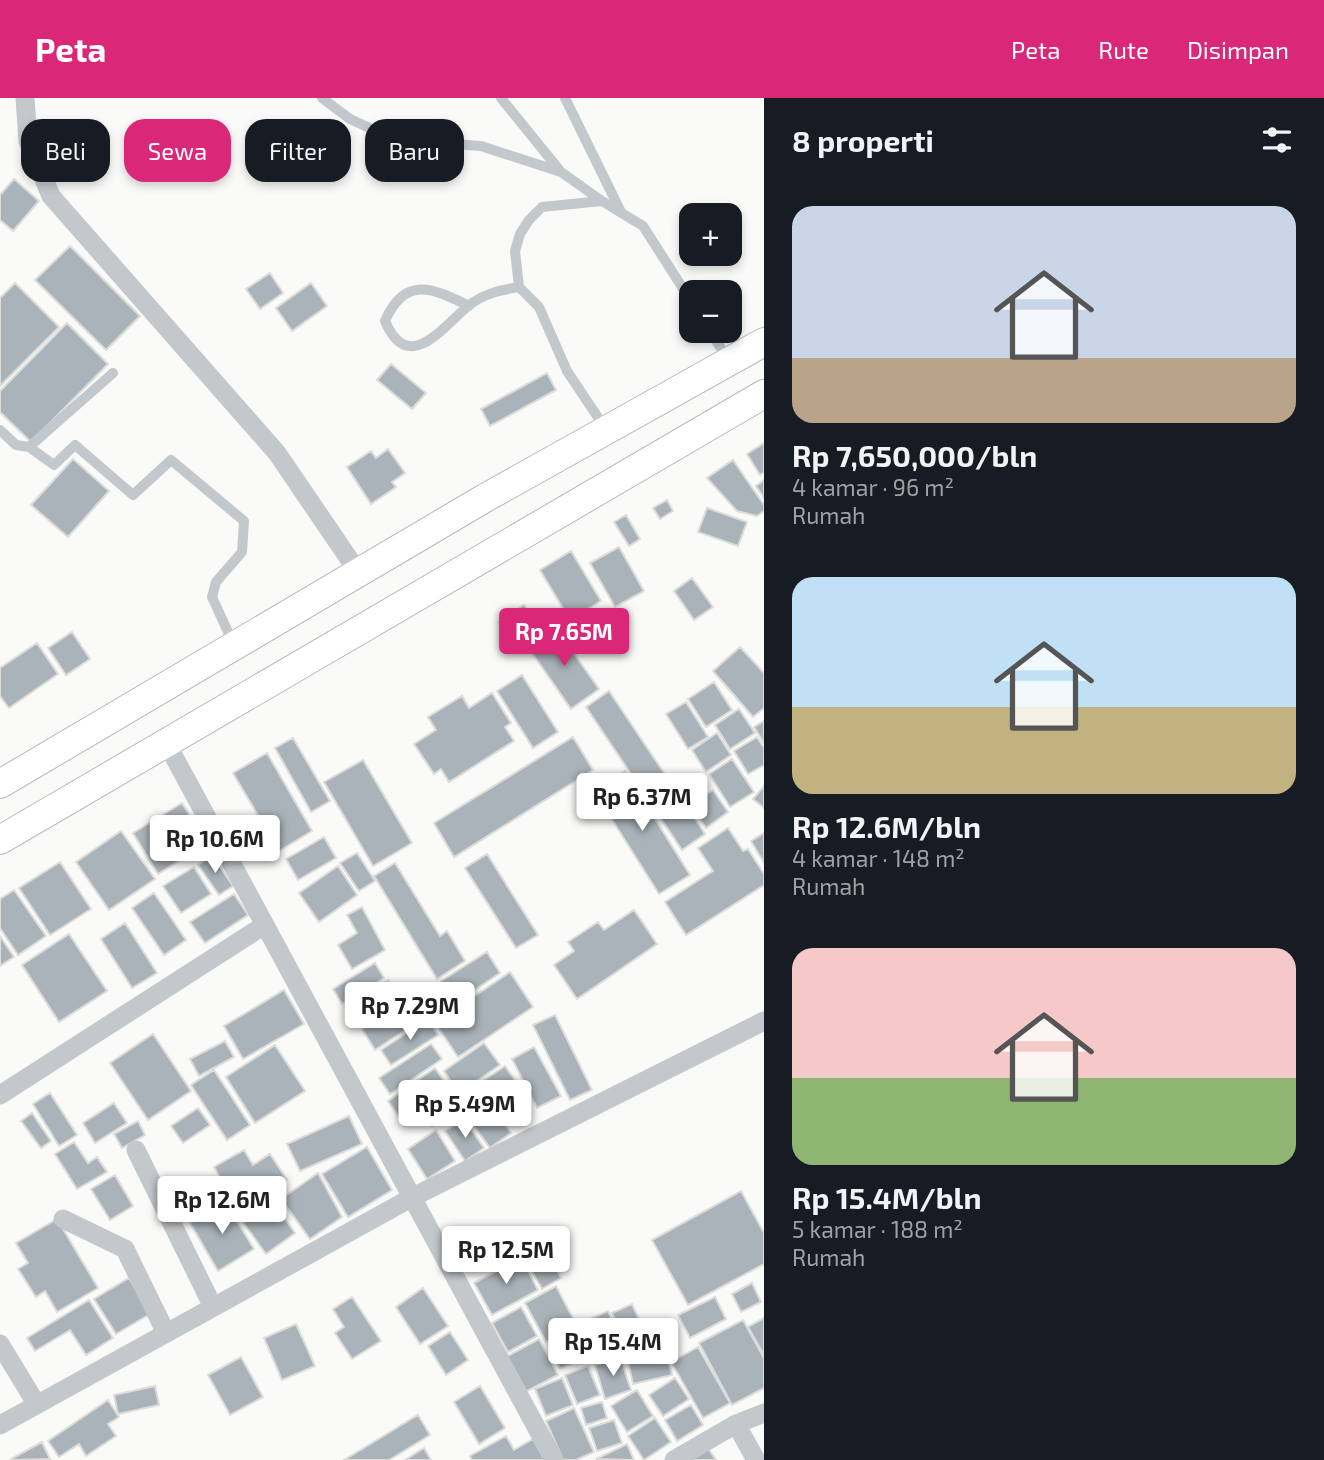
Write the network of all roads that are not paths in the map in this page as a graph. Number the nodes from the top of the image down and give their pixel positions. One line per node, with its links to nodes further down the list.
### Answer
1 (25, 98): 19 (street)
2 (322, 98): 5 (lane)
3 (501, 98): 5 (lane)
4 (565, 98): 7 (lane)
5 (561, 172): 6 (lane)
6 (602, 201): 7 (lane); 9 (lane)
7 (620, 210): 8 (lane)
8 (679, 282)
9 (519, 287): 10 (lane); 17 (lane)
10 (469, 306): 10 (lane)
11 (764, 342): 13 (street)
12 (718, 343): 13 (lane)
13 (729, 361): 17 (street)
14 (113, 373): 18 (lane)
15 (764, 394): 21 (street)
16 (0, 430): 18 (lane)
17 (606, 430): 19 (street)
18 (29, 447): 20 (lane)
19 (358, 572): 20 (street)
20 (235, 645): 22 (street)
21 (166, 742): 23 (street); 24 (street)
22 (0, 784)
23 (0, 840)
24 (263, 926): 26 (street); 28 (street)
25 (764, 1021): 28 (street)
26 (0, 1095)
27 (136, 1150): 30 (street)
28 (411, 1198): 30 (street); 37 (street)
29 (63, 1219): 31 (street)
30 (213, 1307): 31 (street)
31 (166, 1333): 33 (street)
32 (0, 1344): 33 (street)
33 (37, 1405): 36 (street)
34 (764, 1413): 35 (street)
35 (736, 1424): 38 (street); 39 (street)
36 (0, 1425)
37 (554, 1460)
38 (674, 1460)
39 (756, 1460)

